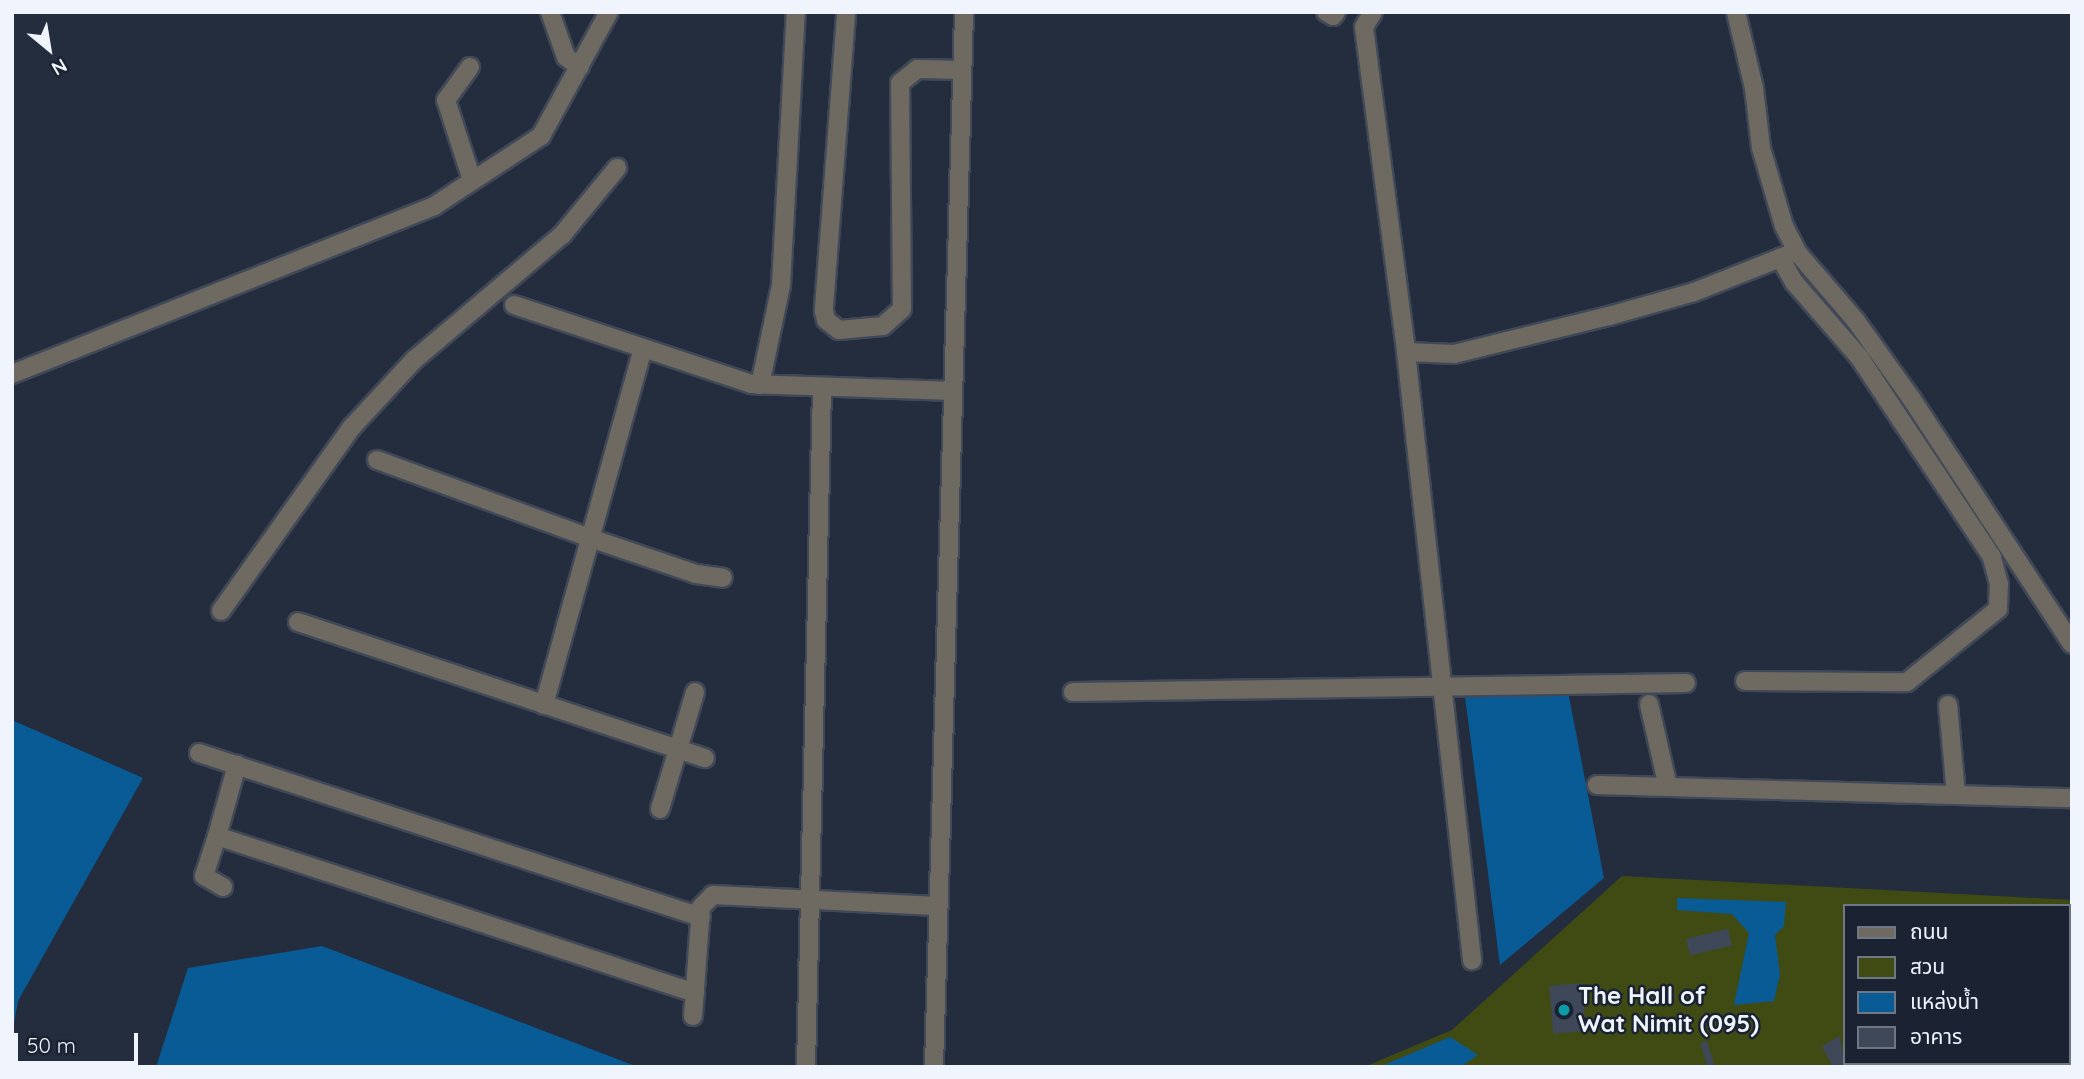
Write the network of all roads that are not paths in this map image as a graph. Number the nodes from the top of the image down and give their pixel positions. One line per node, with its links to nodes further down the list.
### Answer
1 (550, 12): 11 (street)
2 (609, 12): 11 (street)
3 (796, 12): 20 (street)
4 (964, 12): 12 (street)
5 (1326, 12): 6 (street)
6 (1336, 12)
7 (1373, 12): 18 (street)
8 (1736, 12): 15 (street)
9 (846, 15): 12 (street)
10 (470, 67): 14 (street)
11 (580, 67): 14 (street)
12 (962, 70): 22 (street)
13 (617, 168): 26 (street)
14 (472, 180): 19 (street)
15 (1788, 255): 18 (street); 28 (street); 29 (street)
16 (514, 305): 17 (street)
17 (643, 349): 20 (street); 24 (street)
18 (1406, 352): 31 (street)
19 (12, 374)
20 (760, 385): 21 (street)
21 (822, 388): 22 (street); 48 (street)
22 (953, 391): 49 (street)
23 (377, 460): 24 (street)
24 (590, 538): 25 (street); 35 (street)
25 (723, 578)
26 (221, 611)
27 (298, 622): 35 (street)
28 (2072, 644)
29 (1745, 681)
30 (1686, 683): 31 (street)
31 (1443, 687): 33 (street); 51 (street)
32 (695, 692): 37 (street)
33 (1073, 692)
34 (1649, 704): 42 (street)
35 (544, 705): 37 (street)
36 (1948, 705): 43 (street)
37 (677, 749): 39 (street); 45 (street)
38 (199, 753): 40 (street)
39 (705, 758)
40 (237, 765): 46 (street); 50 (street)
41 (1597, 785): 42 (street)
42 (1668, 787): 43 (street)
43 (1956, 795): 44 (street)
44 (2072, 798)
45 (660, 809)
46 (217, 836): 47 (street); 52 (street)
47 (223, 887)
48 (810, 902): 49 (street); 50 (street); 54 (street)
49 (939, 906): 55 (street)
50 (701, 916): 52 (street)
51 (1472, 960)
52 (695, 993): 53 (street)
53 (694, 1016)
54 (806, 1067)
55 (934, 1067)

